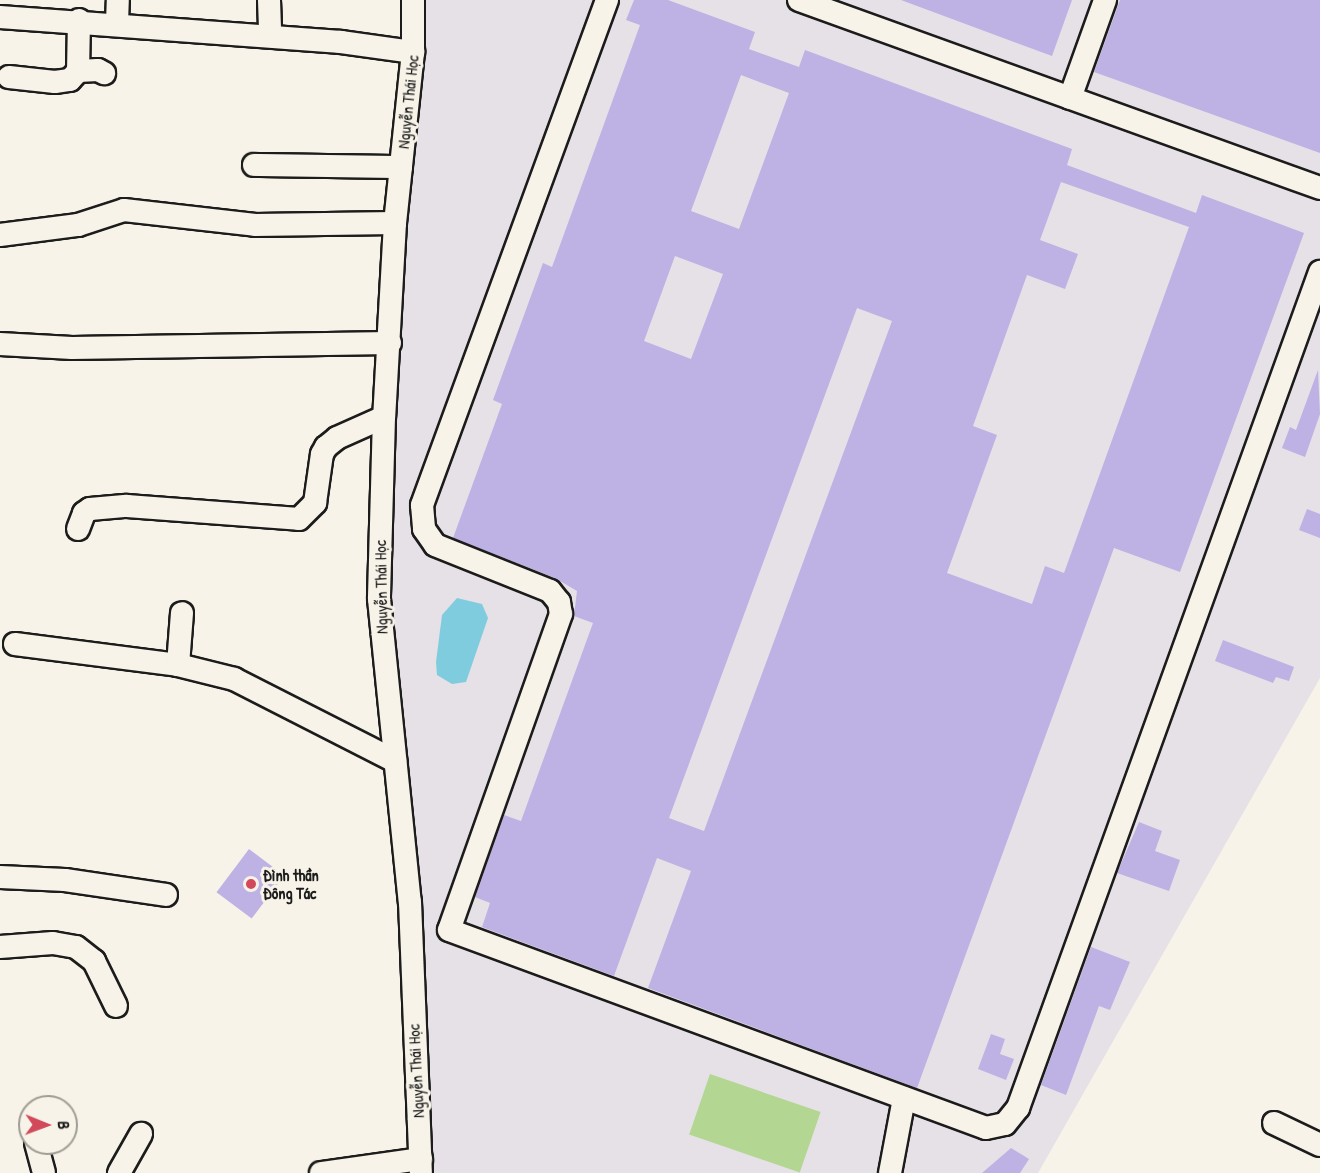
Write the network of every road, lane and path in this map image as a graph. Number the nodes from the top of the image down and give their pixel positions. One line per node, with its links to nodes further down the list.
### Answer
1 (118, 0): 11 (street)
2 (269, 0): 12 (street)
3 (413, 0): 13 (street, Nguyễn Thái Học)
4 (607, 0): 36 (street)
5 (799, 0): 7 (street)
6 (1105, 0): 17 (street)
7 (831, 5): 17 (street)
8 (44, 9): 9 (street); 10 (street)
9 (0, 17)
10 (78, 20): 11 (street); 14 (street)
11 (117, 23): 12 (street)
12 (270, 36): 13 (street)
13 (413, 52): 19 (street, Nguyễn Thái Học)
14 (78, 71): 15 (street); 16 (street)
15 (104, 73)
16 (9, 77)
17 (1070, 98): 20 (street)
18 (254, 165): 19 (street)
19 (401, 167): 21 (street, Nguyễn Thái Học)
20 (1320, 189)
21 (395, 223): 22 (street); 25 (street, Nguyễn Thái Học)
22 (0, 236)
23 (1320, 272): 36 (street)
24 (0, 344): 25 (street)
25 (390, 344): 26 (street, Nguyễn Thái Học)
26 (384, 417): 27 (street); 31 (street, Nguyễn Thái Học)
27 (78, 529)
28 (182, 613): 30 (street)
29 (15, 644): 30 (street)
30 (178, 666): 31 (street)
31 (395, 761): 41 (street, Nguyễn Thái Học)
32 (0, 877): 33 (street)
33 (166, 895)
34 (0, 947): 35 (street)
35 (117, 1006)
36 (904, 1098): 45 (street)
37 (1274, 1123): 39 (street)
38 (141, 1134): 43 (street)
39 (1320, 1145)
40 (39, 1155): 42 (street)
41 (421, 1166): 44 (street)
42 (44, 1173)
43 (119, 1173)
44 (321, 1173)
45 (890, 1173)

